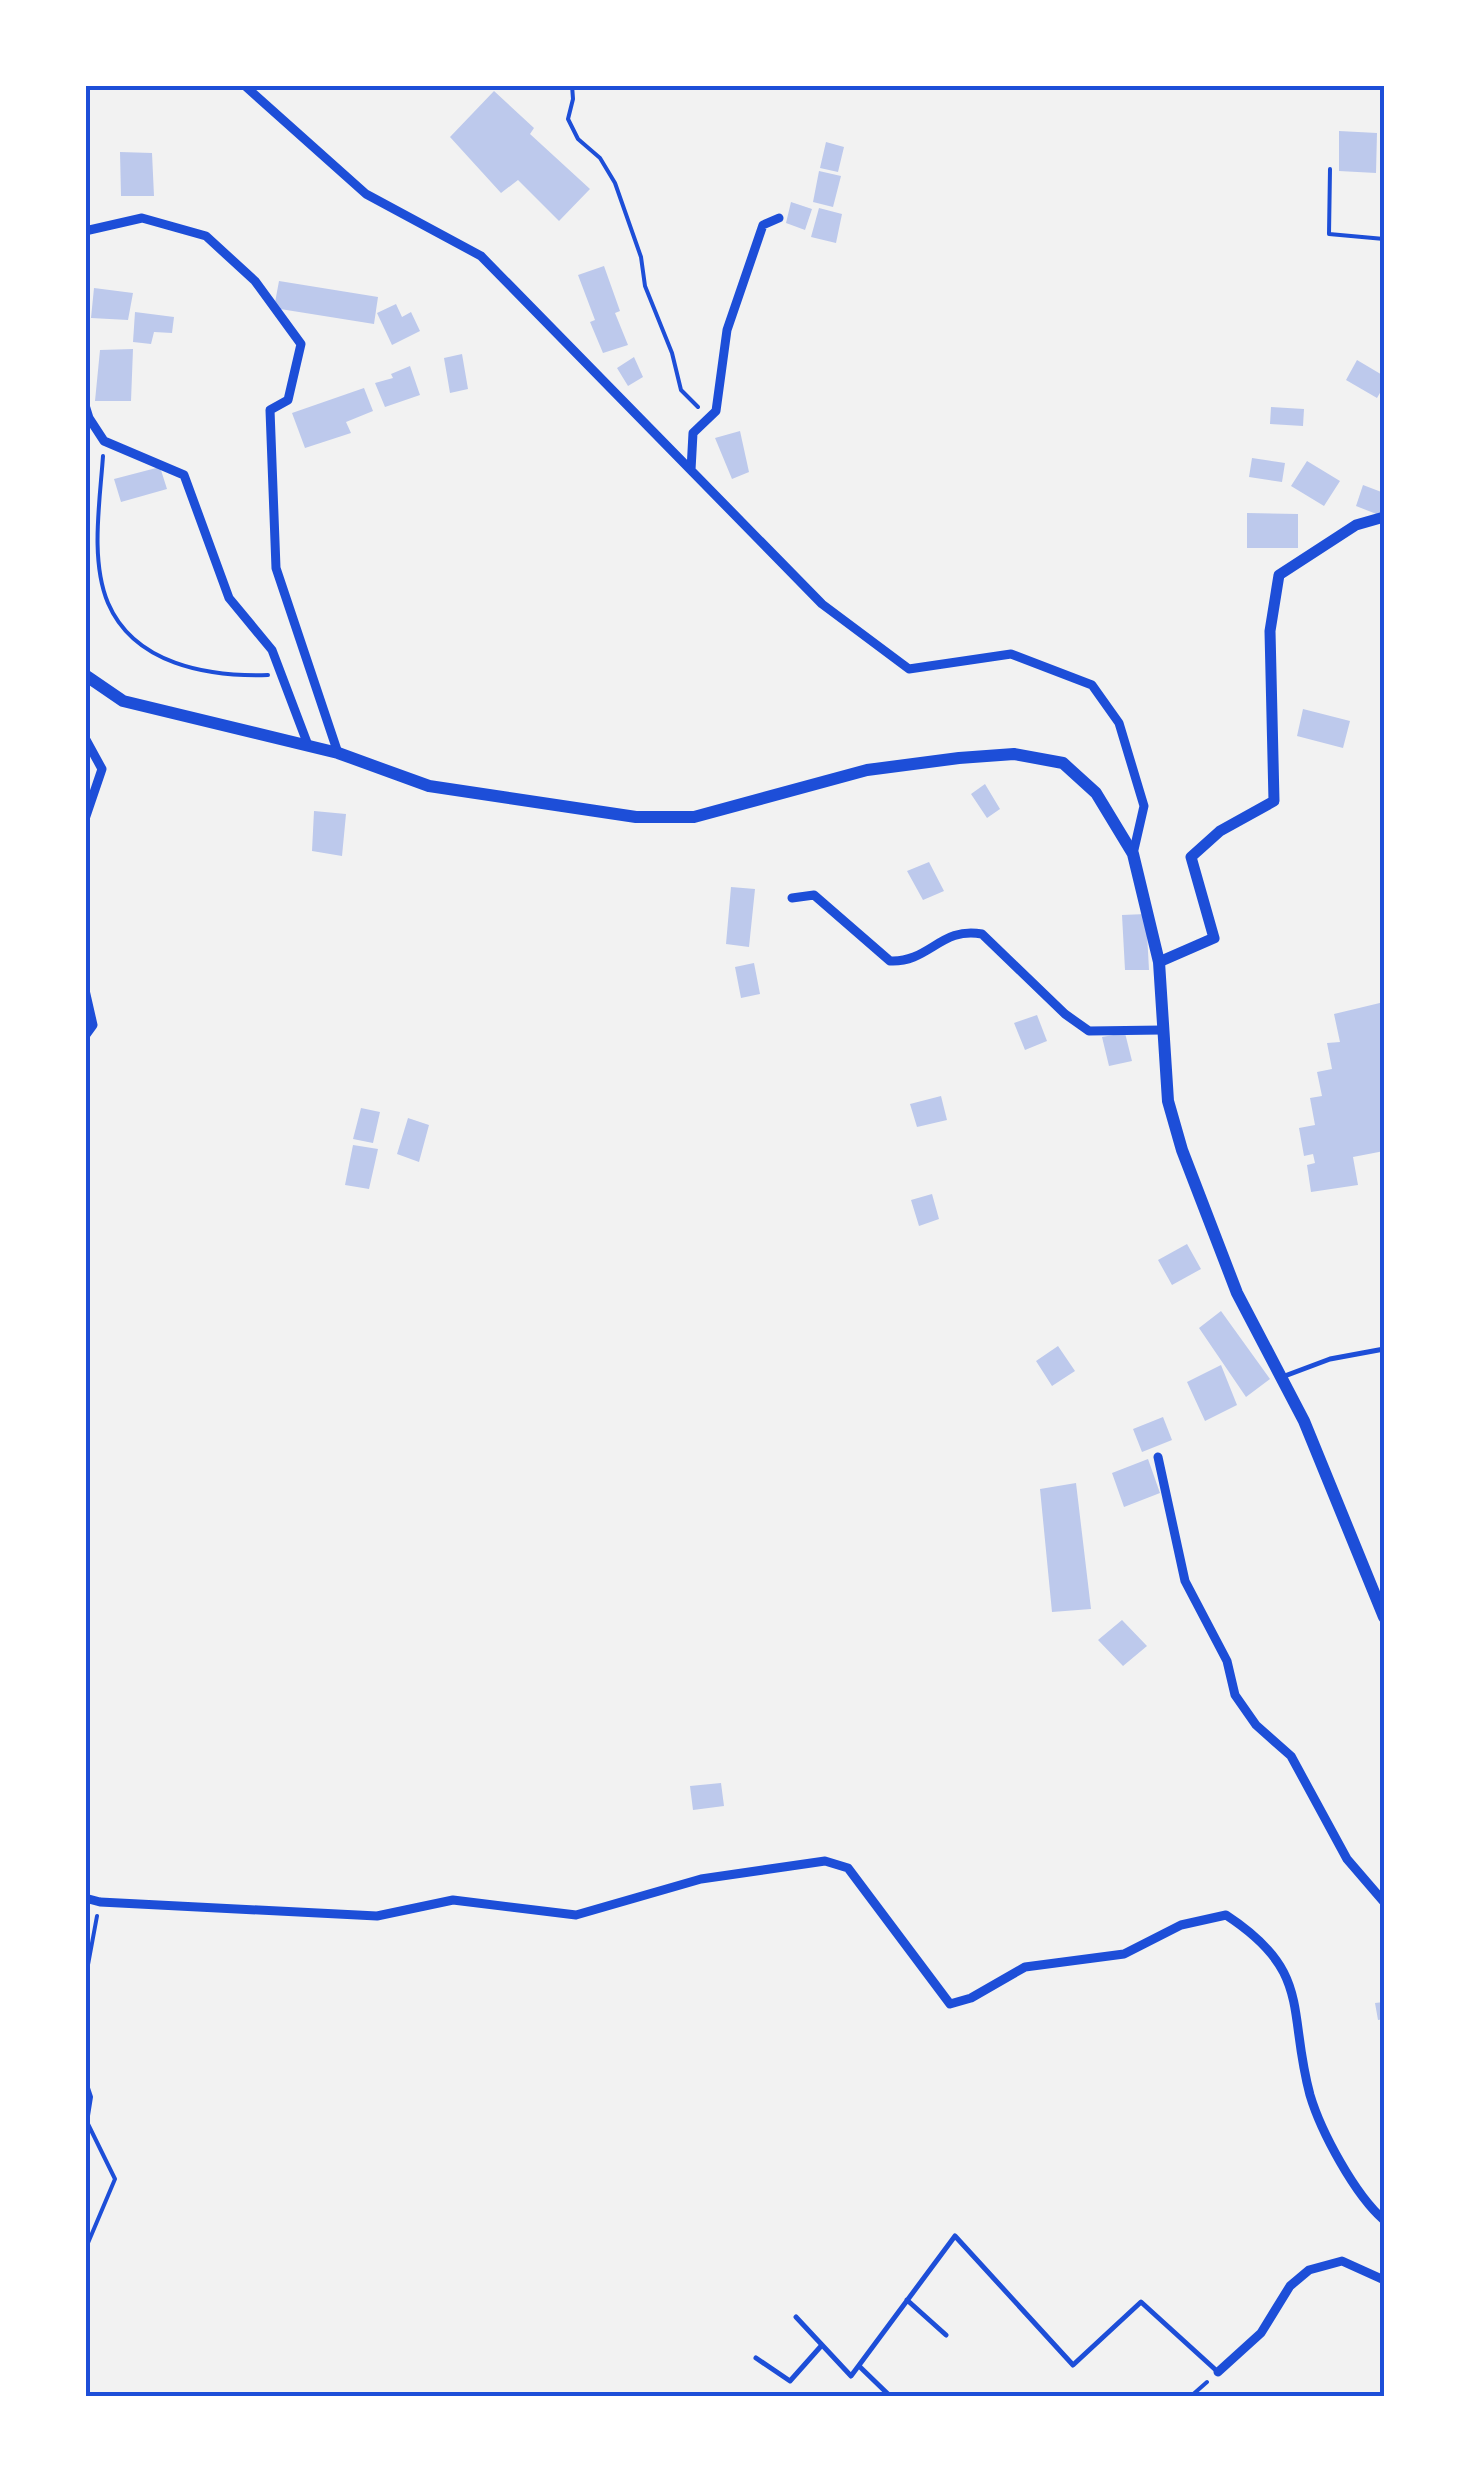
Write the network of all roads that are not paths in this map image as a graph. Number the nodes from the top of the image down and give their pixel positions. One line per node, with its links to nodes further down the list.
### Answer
1 (244, 85): 5 (street)
2 (779, 218): 5 (street)
3 (85, 231): 10 (street)
4 (85, 404): 9 (street)
5 (691, 470): 12 (street)
6 (1384, 517): 14 (street)
7 (85, 675): 9 (main road)
8 (85, 738): 11 (street)
9 (308, 744): 10 (main road)
10 (338, 753): 12 (main road)
11 (85, 819)
12 (1133, 854): 14 (main road)
13 (792, 898): 16 (street)
14 (1159, 962): 16 (main road)
15 (85, 990): 17 (street)
16 (1162, 1030): 19 (main road)
17 (85, 1036)
18 (1384, 1349): 19 (lane)
19 (1282, 1376): 21 (main road)
20 (1158, 1458): 23 (street)
21 (1384, 1617)
22 (85, 1898): 24 (street)
23 (1384, 1902)
24 (1384, 2220)
25 (1384, 2280): 32 (street)
26 (908, 2300): 28 (lane); 31 (lane); 32 (lane)
27 (796, 2317): 29 (lane)
28 (946, 2335)
29 (822, 2345): 30 (lane); 31 (lane)
30 (756, 2358)
31 (859, 2366): 33 (lane)
32 (1218, 2372)
33 (891, 2397)

